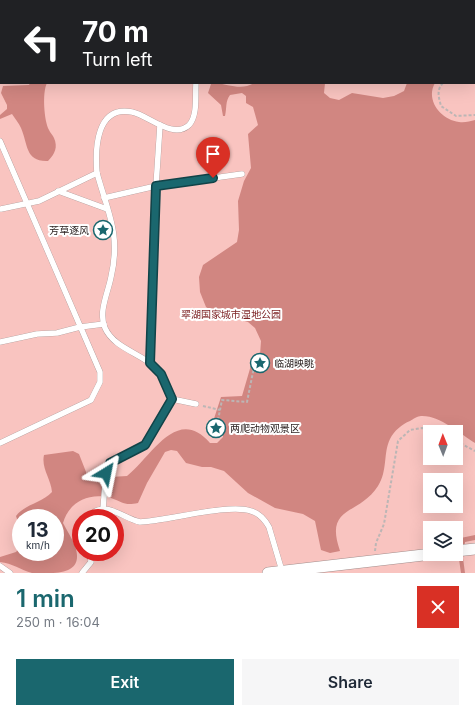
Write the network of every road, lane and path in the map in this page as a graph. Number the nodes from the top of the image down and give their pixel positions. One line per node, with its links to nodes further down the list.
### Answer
1 (196, 84): 4 (lane)
2 (442, 84): 3 (path)
3 (475, 115)
4 (160, 125): 6 (lane); 8 (lane)
5 (0, 141): 11 (lane)
6 (97, 173): 9 (lane); 10 (lane)
7 (242, 174): 8 (lane)
8 (156, 186): 10 (lane); 18 (lane)
9 (58, 191): 11 (lane); 13 (lane)
10 (104, 198): 13 (lane)
11 (27, 204): 12 (lane); 15 (lane)
12 (1, 209)
13 (107, 209): 14 (lane)
14 (104, 324): 15 (lane); 18 (lane)
15 (80, 327): 16 (lane); 24 (lane)
16 (0, 342)
17 (255, 362): 21 (path)
18 (150, 363): 19 (lane)
19 (172, 399): 20 (lane); 27 (lane)
20 (196, 404): 21 (path)
21 (220, 410): 23 (path)
22 (423, 428): 33 (path)
23 (216, 430)
24 (0, 443)
25 (463, 445): 26 (path)
26 (475, 451)
27 (103, 509)
28 (124, 516): 35 (lane)
29 (475, 549): 30 (street)
30 (463, 550)
31 (423, 555): 33 (street)
32 (91, 561): 37 (lane)
33 (375, 561): 35 (street)
34 (0, 566): 36 (lane)
35 (282, 571): 38 (street)
36 (10, 573)
37 (82, 573)
38 (268, 573)

